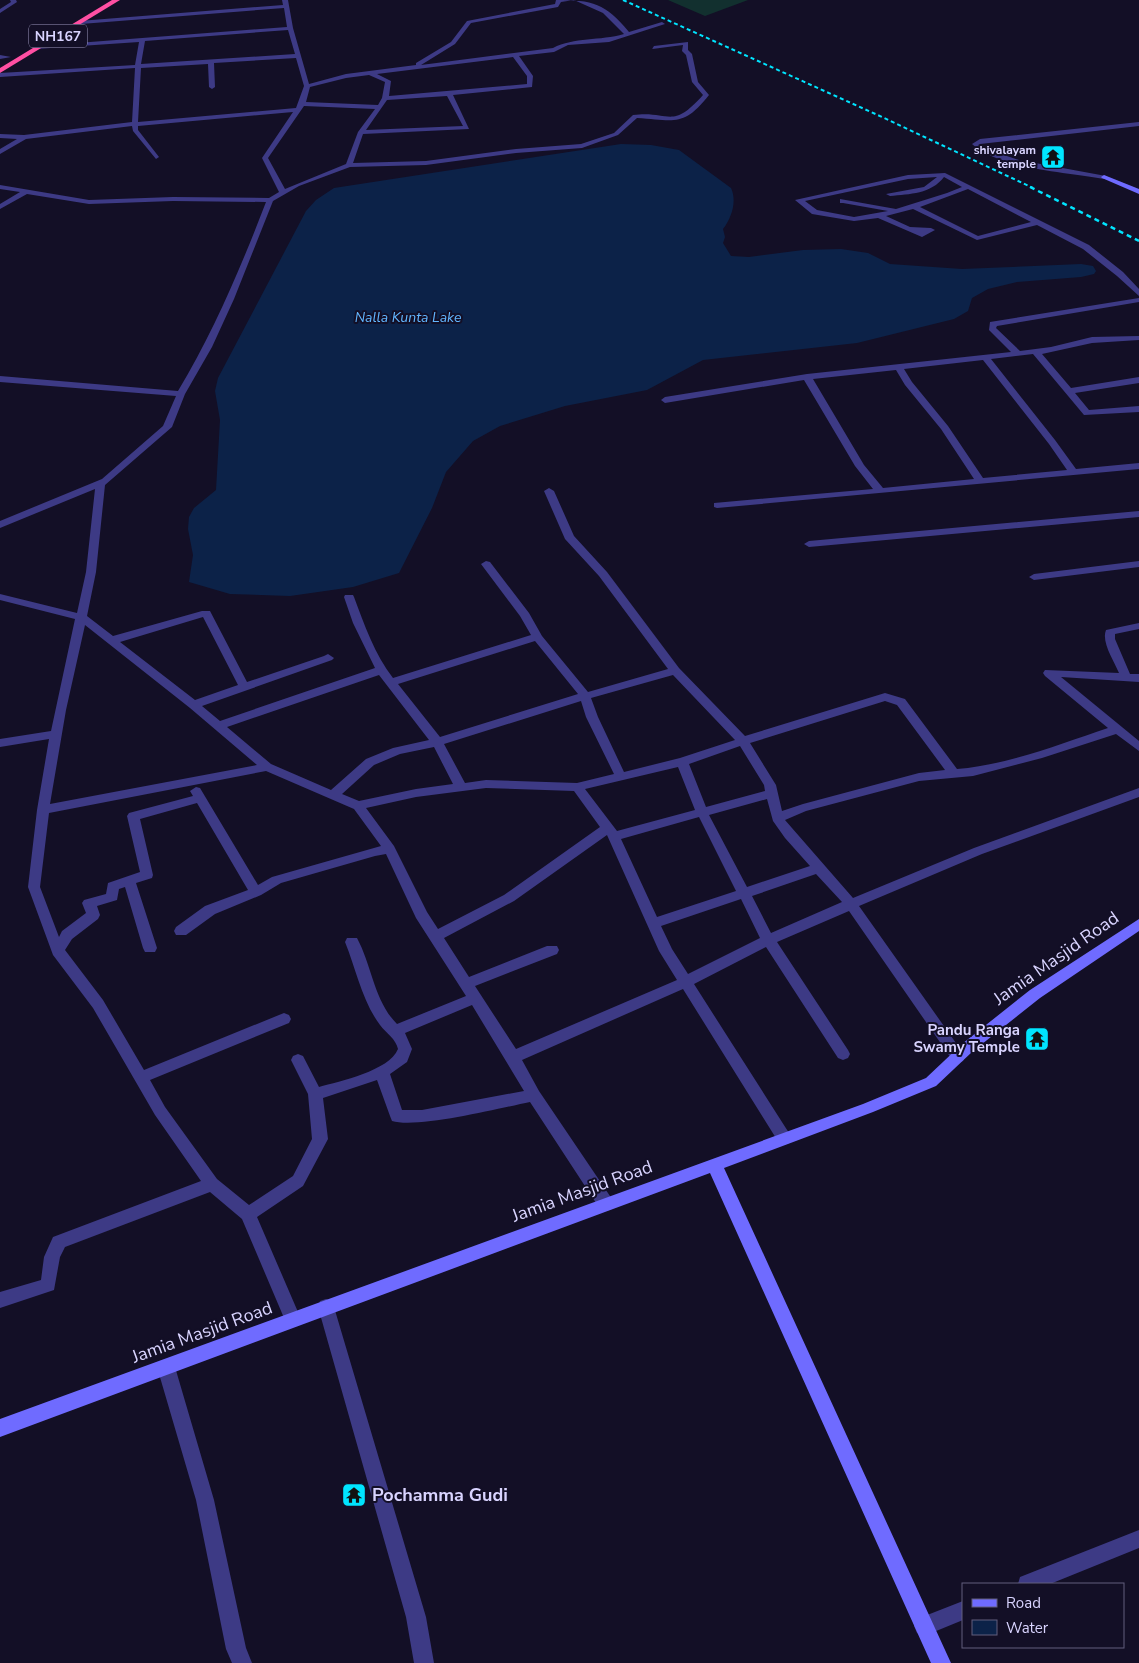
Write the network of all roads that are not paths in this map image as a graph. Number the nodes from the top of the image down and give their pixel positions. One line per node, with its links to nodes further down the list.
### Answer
1 (13, 0): 7 (street)
2 (104, 0): 17 (highway, NH167)
3 (117, 0): 8 (highway, NH167)
4 (572, 0): 21 (street)
5 (577, 0): 11 (street)
6 (286, 3): 8 (street); 10 (street)
7 (0, 11)
8 (80, 22): 13 (highway, NH167)
9 (662, 24): 11 (street)
10 (290, 28): 12 (street); 16 (street)
11 (628, 34): 15 (street)
12 (142, 40): 13 (street); 20 (street)
13 (38, 48): 22 (highway, NH167)
14 (654, 48): 37 (street)
15 (515, 55): 21 (street); 26 (street)
16 (298, 56): 18 (street); 24 (street)
17 (4, 57): 19 (highway, NH167)
18 (211, 60): 20 (street); 25 (street)
19 (0, 62)
20 (138, 65): 22 (street); 30 (street)
21 (412, 67): 23 (street)
22 (0, 73)
23 (369, 73): 24 (street); 27 (street)
24 (307, 86): 28 (street)
25 (212, 87)
26 (449, 94): 27 (street); 32 (street)
27 (385, 98): 29 (street)
28 (300, 107): 29 (street); 30 (street); 43 (street)
29 (380, 107): 32 (street)
30 (135, 124): 34 (street); 36 (street)
31 (1139, 124): 44 (street)
32 (362, 132): 37 (street)
33 (0, 136): 34 (street)
34 (24, 137): 35 (street)
35 (0, 152)
36 (156, 157)
37 (350, 165): 43 (street)
38 (943, 174): 39 (street); 42 (street); 45 (street)
39 (969, 186): 49 (street); 53 (street)
40 (0, 188): 41 (street)
41 (27, 191): 46 (street); 48 (street)
42 (839, 191): 47 (street); 51 (street)
43 (283, 192): 46 (street)
44 (1139, 192)
45 (890, 194)
46 (270, 200): 66 (street)
47 (843, 202): 50 (street); 51 (street); 52 (street)
48 (0, 206)
49 (914, 207): 50 (street); 53 (street)
50 (901, 211): 52 (street)
51 (841, 215): 52 (street)
52 (879, 216): 54 (street)
53 (1039, 222): 55 (street)
54 (912, 230)
55 (1139, 294)
56 (1139, 300): 59 (street)
57 (1137, 339): 58 (street)
58 (1035, 351): 59 (street); 65 (street)
59 (1017, 353): 60 (street)
60 (984, 357): 61 (street); 70 (street)
61 (899, 367): 62 (street); 71 (street)
62 (807, 377): 67 (street); 73 (street)
63 (0, 379): 66 (street)
64 (1139, 380): 65 (street)
65 (1069, 391): 68 (street)
66 (181, 394): 72 (street)
67 (665, 400)
68 (1139, 409)
69 (1139, 466): 70 (street)
70 (1072, 471): 71 (street)
71 (979, 480): 73 (street)
72 (100, 483): 77 (street); 84 (street)
73 (880, 490): 75 (street)
74 (549, 491): 90 (street)
75 (717, 505)
76 (1139, 514): 78 (street)
77 (0, 525)
78 (809, 544)
79 (486, 564): 86 (street)
80 (1139, 564): 81 (street)
81 (1034, 577)
82 (0, 597): 84 (street)
83 (349, 598): 89 (street)
84 (81, 617): 87 (street); 99 (street)
85 (1139, 626): 91 (street)
86 (538, 637): 93 (street); 95 (street)
87 (113, 640): 94 (street); 96 (street)
88 (328, 658): 94 (street)
89 (381, 670): 93 (street); 97 (street)
90 (675, 671): 95 (street); 100 (street)
91 (1126, 677): 92 (street); 98 (street)
92 (1139, 678)
93 (390, 682): 101 (street)
94 (244, 687): 96 (street)
95 (585, 696): 101 (street); 107 (street)
96 (194, 705): 97 (street)
97 (219, 725): 105 (street)
98 (1118, 729): 103 (street); 106 (street)
99 (56, 734): 102 (street); 116 (street)
100 (743, 741): 104 (street); 106 (street); 112 (street)
101 (437, 742): 109 (street); 113 (street)
102 (0, 743)
103 (1139, 747)
104 (682, 762): 107 (street); 117 (street)
105 (267, 767): 108 (street); 113 (street)
106 (954, 774): 118 (street)
107 (620, 777): 110 (street)
108 (191, 781): 114 (street); 116 (street)
109 (461, 787): 110 (street); 115 (street)
110 (577, 787): 119 (street)
111 (1139, 792): 125 (street)
112 (772, 793): 117 (street); 118 (street)
113 (332, 796): 115 (street)
114 (200, 798): 122 (street); 123 (street)
115 (358, 806): 120 (street)
116 (42, 810): 134 (street)
117 (702, 812): 119 (street); 124 (street)
118 (776, 818): 121 (street)
119 (611, 832): 126 (street); 129 (street)
120 (390, 850): 123 (street); 129 (street)
121 (819, 868): 124 (street); 125 (street)
122 (129, 880): 132 (street); 134 (street)
123 (256, 892): 128 (street)
124 (745, 894): 126 (street); 130 (street)
125 (851, 904): 130 (street); 142 (street)
126 (654, 924): 135 (street)
127 (1139, 924): 142 (street, Jamia Masjid Road)
128 (181, 931)
129 (436, 936): 136 (street)
130 (768, 940): 135 (street); 140 (street)
131 (352, 942): 139 (street)
132 (150, 948)
133 (552, 950): 136 (street)
134 (58, 951): 145 (street)
135 (685, 982): 141 (street); 148 (street)
136 (466, 984): 137 (street)
137 (475, 998): 139 (street); 141 (street)
138 (284, 1018): 145 (street)
139 (394, 1032): 144 (street)
140 (843, 1054)
141 (513, 1057): 147 (street)
142 (958, 1057): 148 (street, Jamia Masjid Road)
143 (298, 1060): 146 (street)
144 (382, 1073): 146 (street); 147 (street)
145 (140, 1078): 150 (street)
146 (315, 1094): 152 (street)
147 (534, 1095): 151 (street)
148 (784, 1138): 149 (street, Jamia Masjid Road)
149 (714, 1164): 151 (street, Jamia Masjid Road); 161 (street)
150 (212, 1184): 152 (street); 153 (street)
151 (606, 1204): 154 (street, Jamia Masjid Road)
152 (248, 1214): 155 (street)
153 (0, 1300)
154 (326, 1307): 155 (street, Jamia Masjid Road); 163 (street)
155 (294, 1319): 156 (street, Jamia Masjid Road)
156 (166, 1367): 157 (street, Jamia Masjid Road); 162 (street)
157 (0, 1428)
158 (1139, 1539): 159 (street)
159 (1029, 1583)
160 (962, 1610): 161 (street)
161 (924, 1626): 164 (street)
162 (242, 1663)
163 (424, 1663)
164 (941, 1663)

